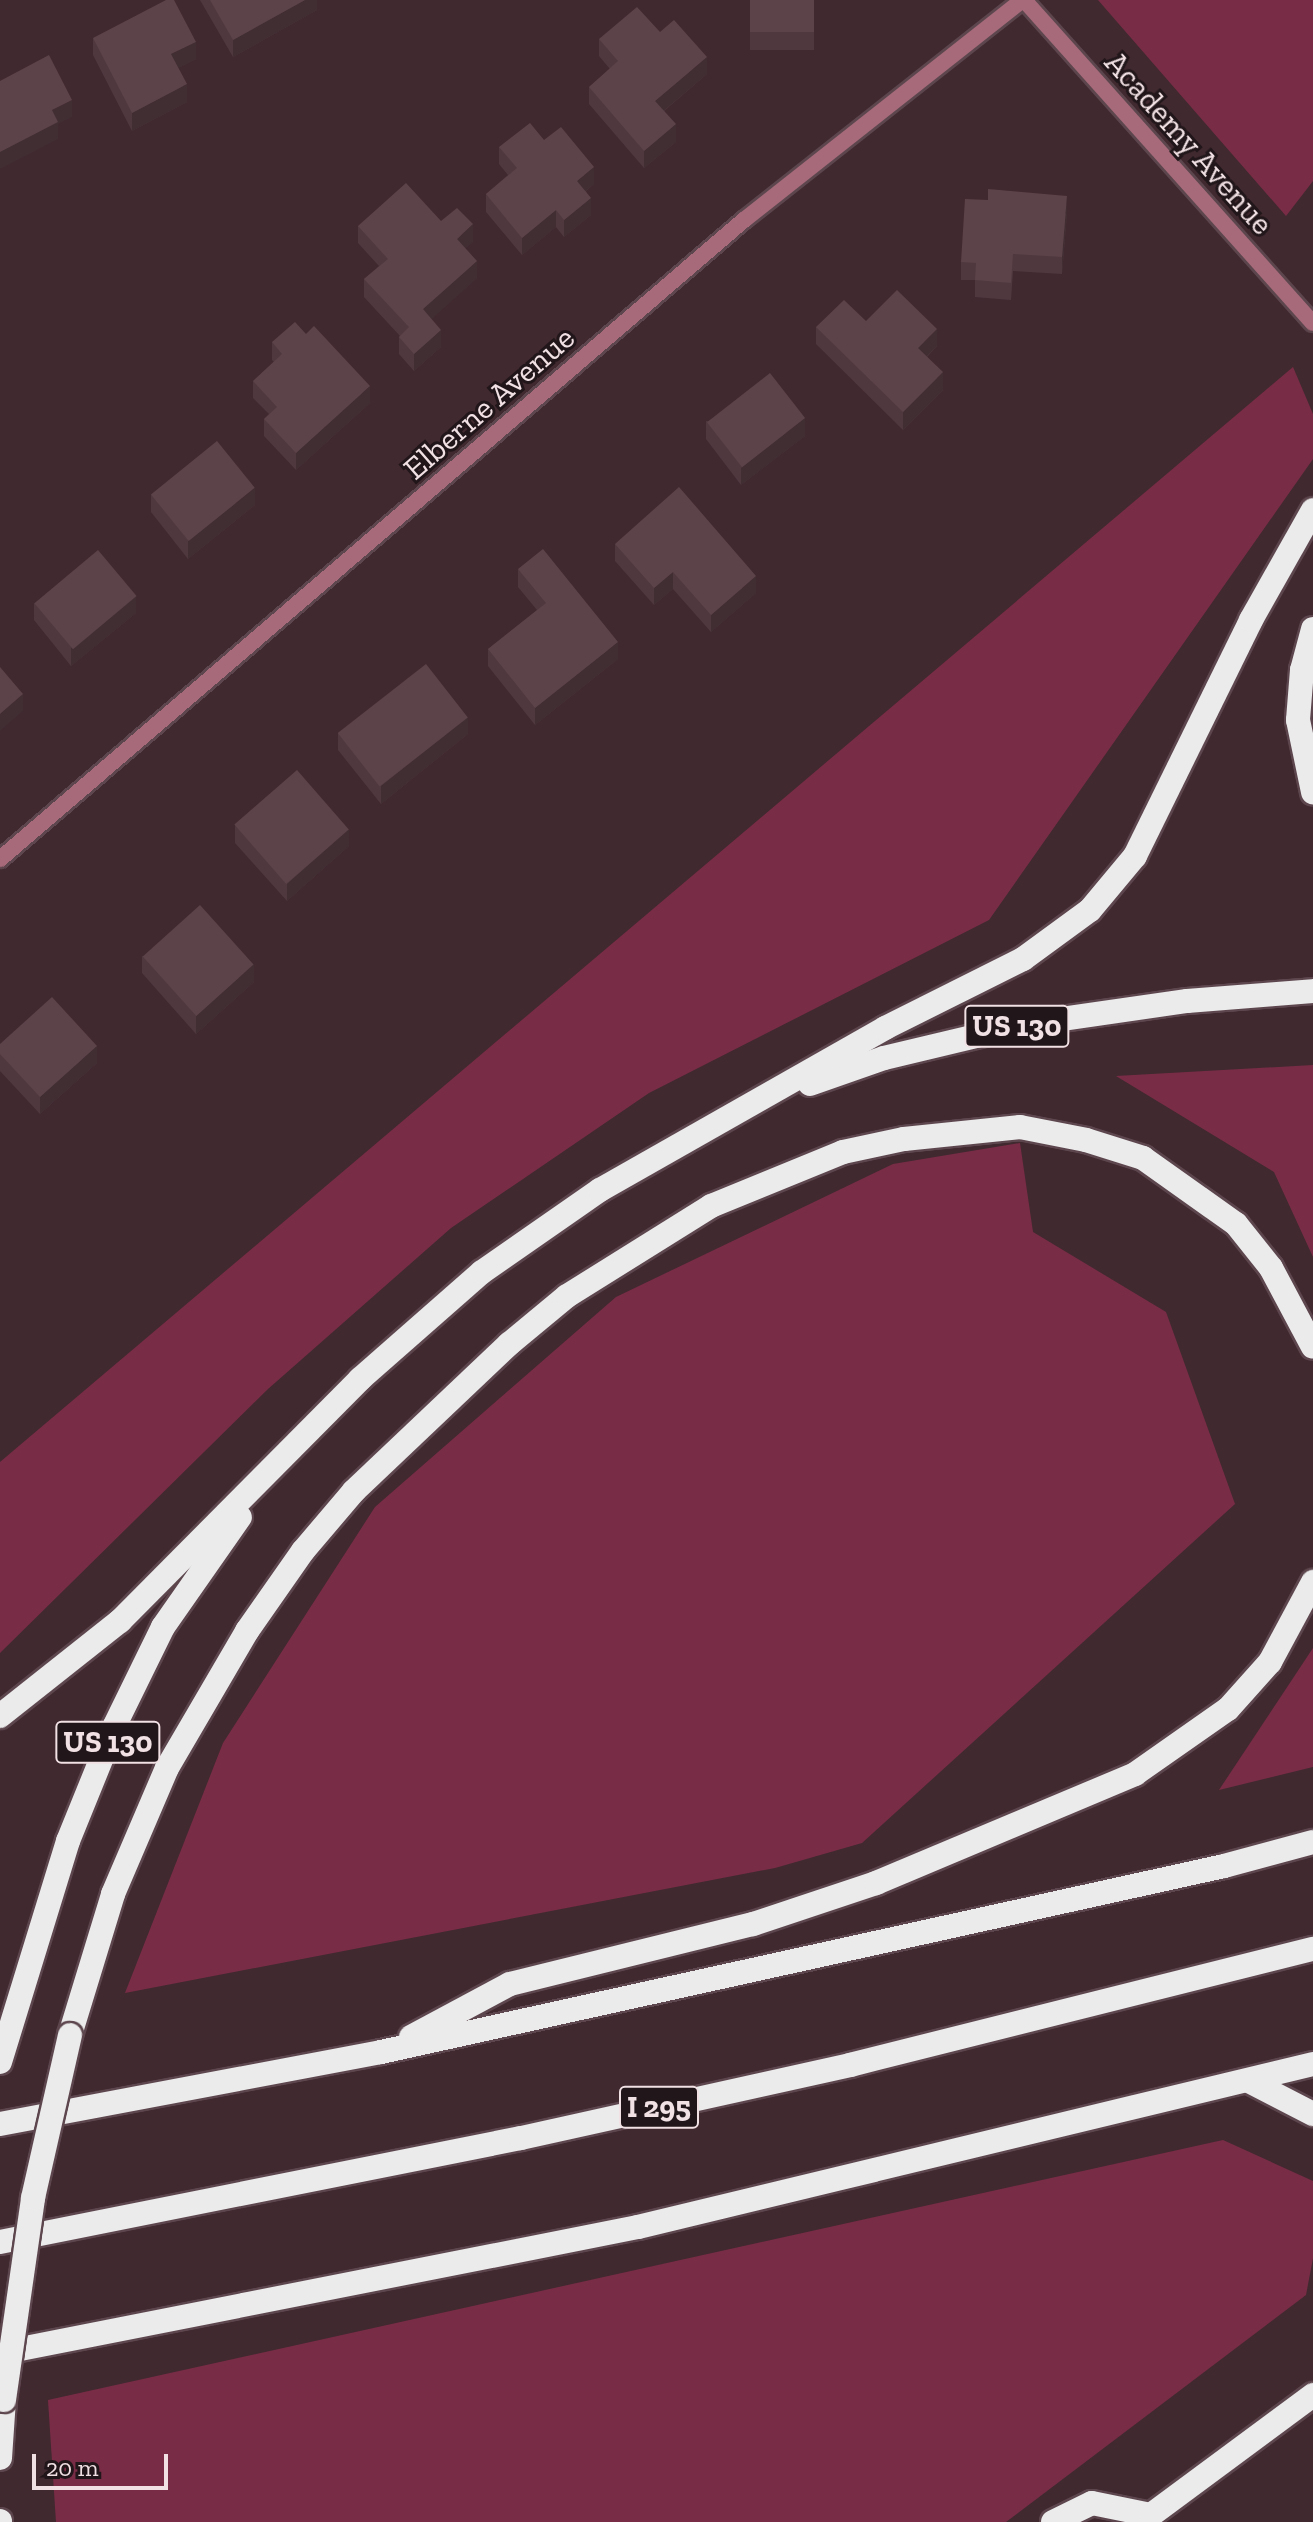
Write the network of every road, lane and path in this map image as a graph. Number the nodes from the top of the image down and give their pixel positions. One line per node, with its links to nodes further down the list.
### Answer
1 (1024, 0): 2 (street, Academy Avenue); 6 (street, Elberne Avenue)
2 (1313, 323)
3 (1313, 510): 8 (highway)
4 (1313, 629): 5 (highway)
5 (1313, 792)
6 (0, 859)
7 (1313, 991): 8 (highway, US 130)
8 (734, 1115): 10 (highway, US 130)
9 (1313, 1347): 24 (highway, bridge)
10 (275, 1466): 12 (highway); 16 (highway, US 130)
11 (1313, 1582): 15 (highway)
12 (0, 1716)
13 (1313, 1842): 15 (highway)
14 (1313, 1949): 21 (highway, I 295)
15 (381, 2052): 20 (highway)
16 (2, 2055)
17 (1313, 2064): 18 (highway)
18 (1249, 2081): 19 (highway); 22 (highway)
19 (1313, 2114)
20 (0, 2124)
21 (0, 2242)
22 (0, 2353)
23 (1313, 2395): 25 (highway)
24 (0, 2458)
25 (1053, 2522)

